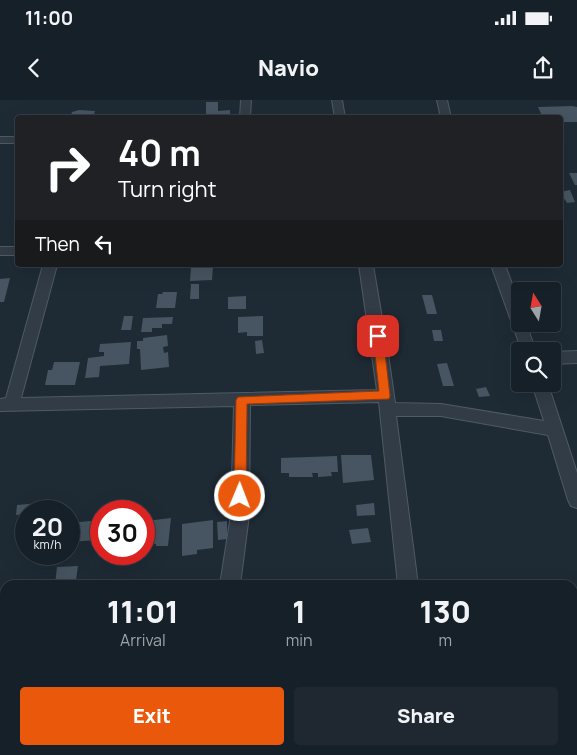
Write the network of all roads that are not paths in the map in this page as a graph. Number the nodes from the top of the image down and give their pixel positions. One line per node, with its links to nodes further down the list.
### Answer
1 (246, 100): 4 (street)
2 (337, 100): 5 (street)
3 (442, 100): 6 (street)
4 (245, 115)
5 (340, 115)
6 (445, 115)
7 (0, 140): 8 (street)
8 (15, 140)
9 (15, 250): 10 (street)
10 (0, 251)
11 (49, 267): 20 (street)
12 (366, 267): 19 (street)
13 (499, 267): 14 (street)
14 (526, 342)
15 (561, 358): 16 (street)
16 (577, 358)
17 (542, 392): 21 (street)
18 (242, 400): 19 (street); 20 (street); 23 (street)
19 (386, 403): 21 (street); 24 (street)
20 (6, 405)
21 (554, 429): 22 (street)
22 (577, 500)
23 (231, 580)
24 (407, 580)

